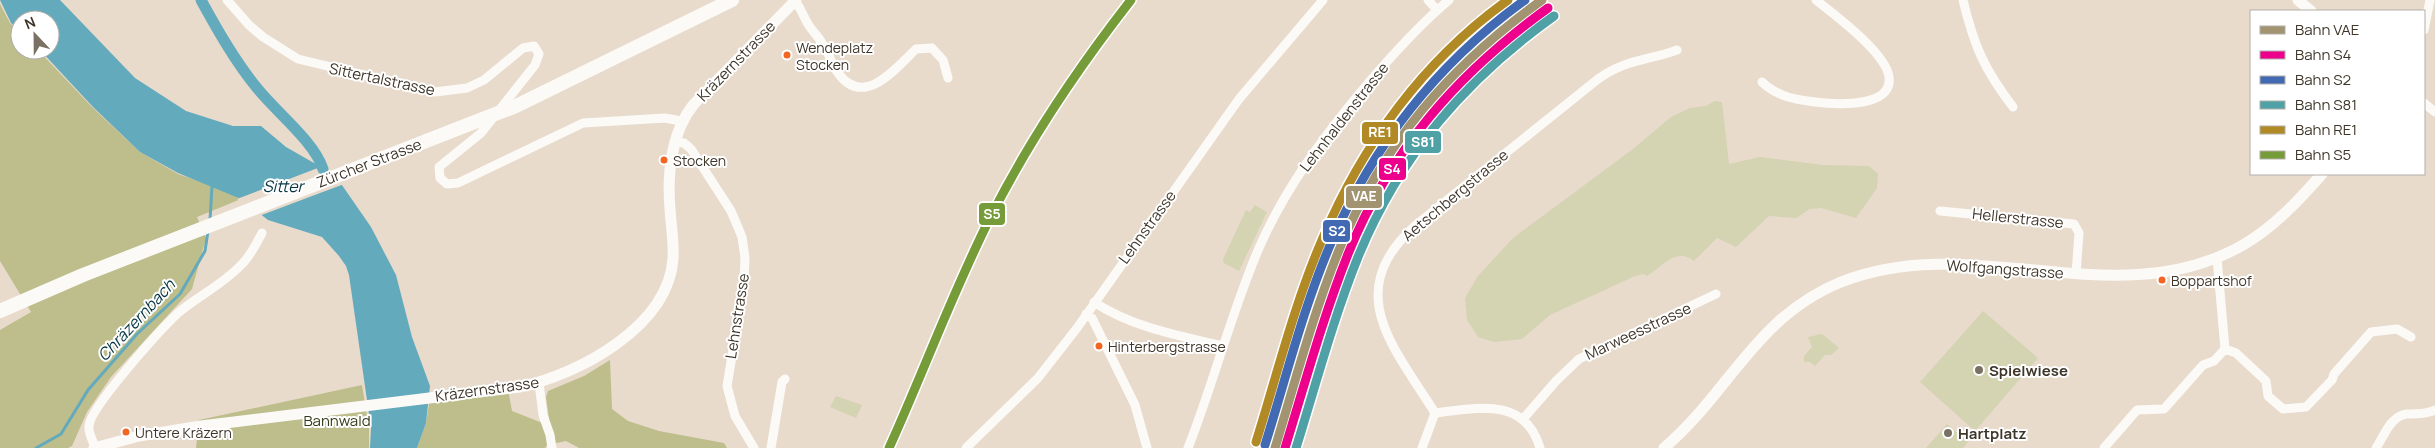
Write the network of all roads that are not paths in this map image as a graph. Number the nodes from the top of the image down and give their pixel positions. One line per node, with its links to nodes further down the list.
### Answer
1 (227, 0): 20 (street, Sittertalstrasse)
2 (732, 0): 29 (main road, Zürcher Strasse)
3 (796, 0): 15 (street); 20 (street, Kräzernstrasse)
4 (1322, 0): 28 (street, Lehnstrasse)
5 (1428, 0): 11 (street)
6 (1450, 0): 11 (street, Lehnhaldenstrasse)
7 (1816, 0): 16 (street)
8 (1963, 0): 18 (street)
9 (2298, 0): 12 (street)
10 (2430, 0): 13 (street)
11 (1437, 10): 32 (street, Lehnhaldenstrasse)
12 (2310, 10)
13 (2425, 25)
14 (1677, 50): 37 (street, Aetschbergstrasse)
15 (948, 78)
16 (1762, 82)
17 (2425, 104): 19 (street)
18 (2013, 107)
19 (2435, 112)
20 (682, 121): 21 (street, Kräzernstrasse)
21 (676, 142): 35 (street, Kräzernstrasse); 41 (street, Lehnstrasse)
22 (2321, 175): 25 (street, Wolfgangstrasse)
23 (1940, 211): 26 (street, Hellerstrasse)
24 (262, 234): 39 (street)
25 (2217, 258): 26 (street, Wolfgangstrasse); 33 (street)
26 (2076, 274): 48 (street, Wolfgangstrasse)
27 (1716, 294): 38 (street, Marweesstrasse)
28 (1094, 302): 30 (street, Lehnstrasse); 32 (street)
29 (0, 311)
30 (1086, 314): 43 (street, Lehnstrasse); 44 (street)
31 (2411, 336): 33 (street)
32 (1222, 346): 45 (street, Lehnhaldenstrasse)
33 (2225, 349): 49 (street)
34 (785, 379): 42 (street)
35 (539, 383): 39 (street, Kräzernstrasse); 40 (street)
36 (2435, 410): 50 (street)
37 (1435, 413): 38 (street); 46 (street)
38 (1523, 419): 47 (street)
39 (94, 448)
40 (552, 448)
41 (754, 448)
42 (771, 448)
43 (966, 448)
44 (1147, 448)
45 (1188, 448)
46 (1422, 448)
47 (1540, 448)
48 (1664, 448)
49 (2104, 448)
50 (2376, 448)

